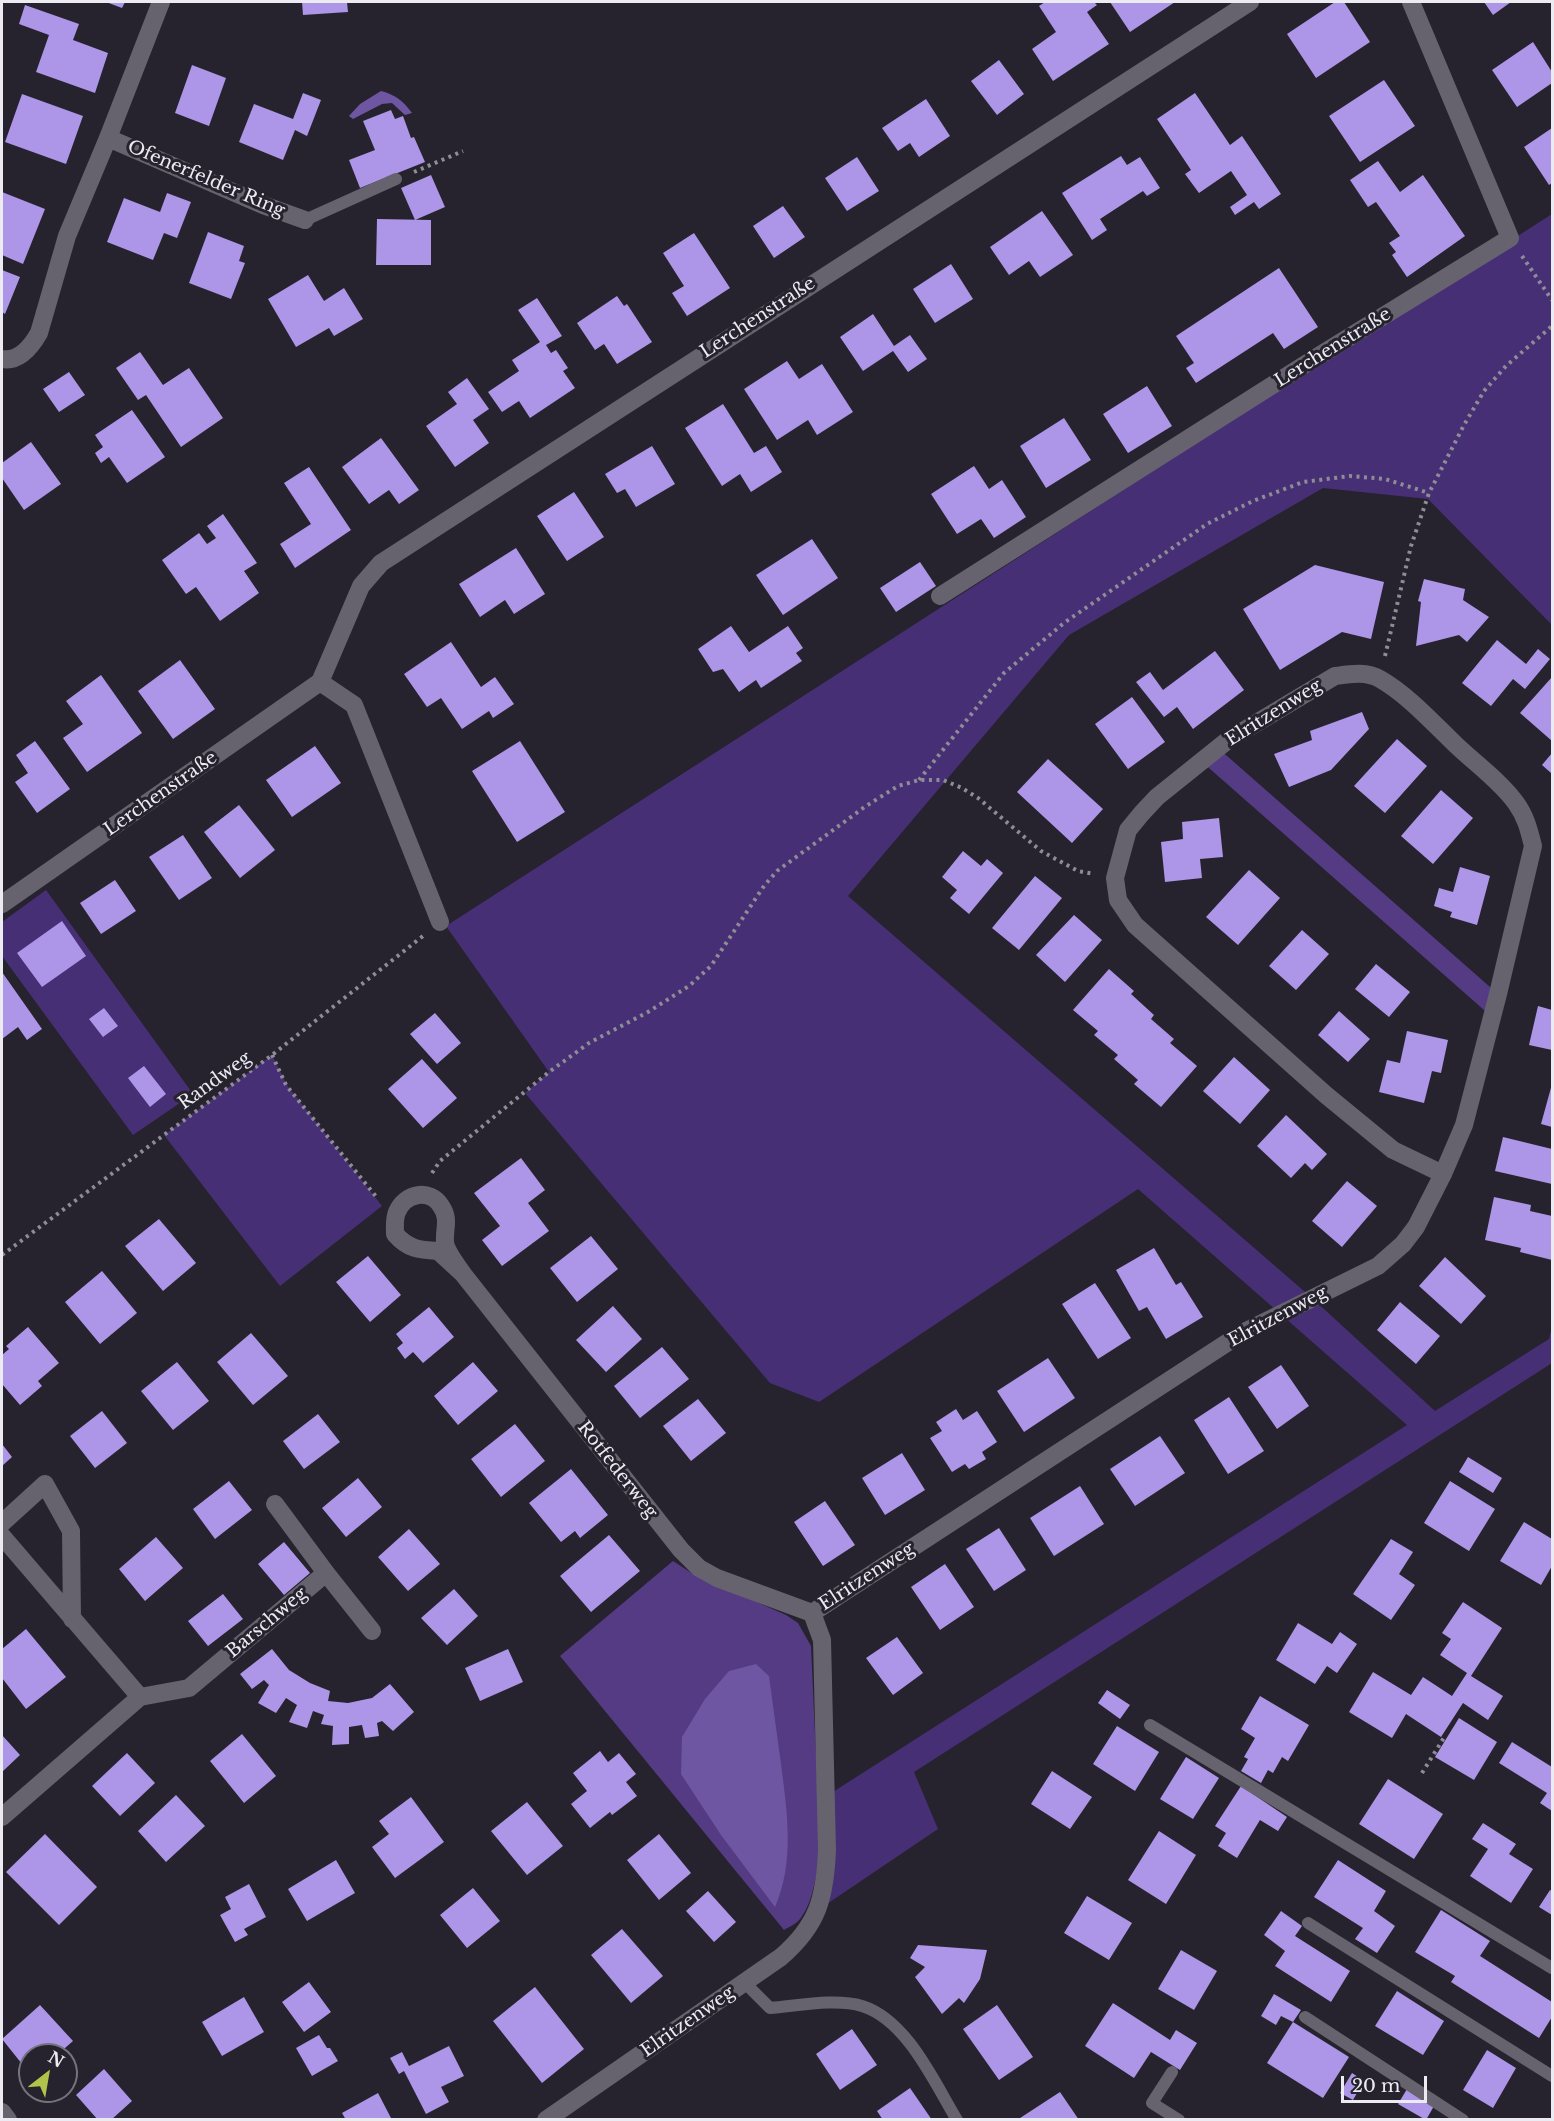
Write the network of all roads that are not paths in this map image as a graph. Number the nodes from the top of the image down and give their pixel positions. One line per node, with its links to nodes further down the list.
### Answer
1 (161, 2): 4 (street, Ofenerfelder Ring)
2 (1250, 2): 9 (street, Lerchenstraße)
3 (1411, 2): 8 (street, Lerchenstraße)
4 (108, 138): 6 (street, Ofenerfelder Ring); 7 (street, Ofenerfelder Ring)
5 (396, 179): 6 (lane)
6 (304, 219)
7 (2, 359)
8 (940, 596)
9 (320, 682): 10 (street, Lerchenstraße); 11 (street)
10 (2, 904)
11 (440, 922)
12 (1443, 1174): 12 (street, Elritzenweg); 18 (street, Elritzenweg)
13 (463, 1274): 13 (street, Rotfederweg); 18 (street, Rotfederweg)
14 (275, 1504): 17 (street)
15 (2, 1523): 19 (street)
16 (2, 1536): 19 (street)
17 (326, 1573): 20 (street); 21 (street, Barschweg)
18 (812, 1613): 26 (street, Elritzenweg)
19 (72, 1619): 21 (street)
20 (372, 1631)
21 (140, 1697): 23 (street)
22 (1150, 1725): 25 (lane)
23 (2, 1817)
24 (1308, 1923): 29 (lane)
25 (1552, 1968)
26 (744, 1982): 32 (street, Elritzenweg); 33 (lane)
27 (1305, 2017): 35 (lane)
28 (1172, 2072): 34 (lane)
29 (1552, 2076)
30 (2, 2112): 31 (street)
31 (8, 2120)
32 (546, 2120)
33 (957, 2120)
34 (1179, 2120)
35 (1463, 2120)

